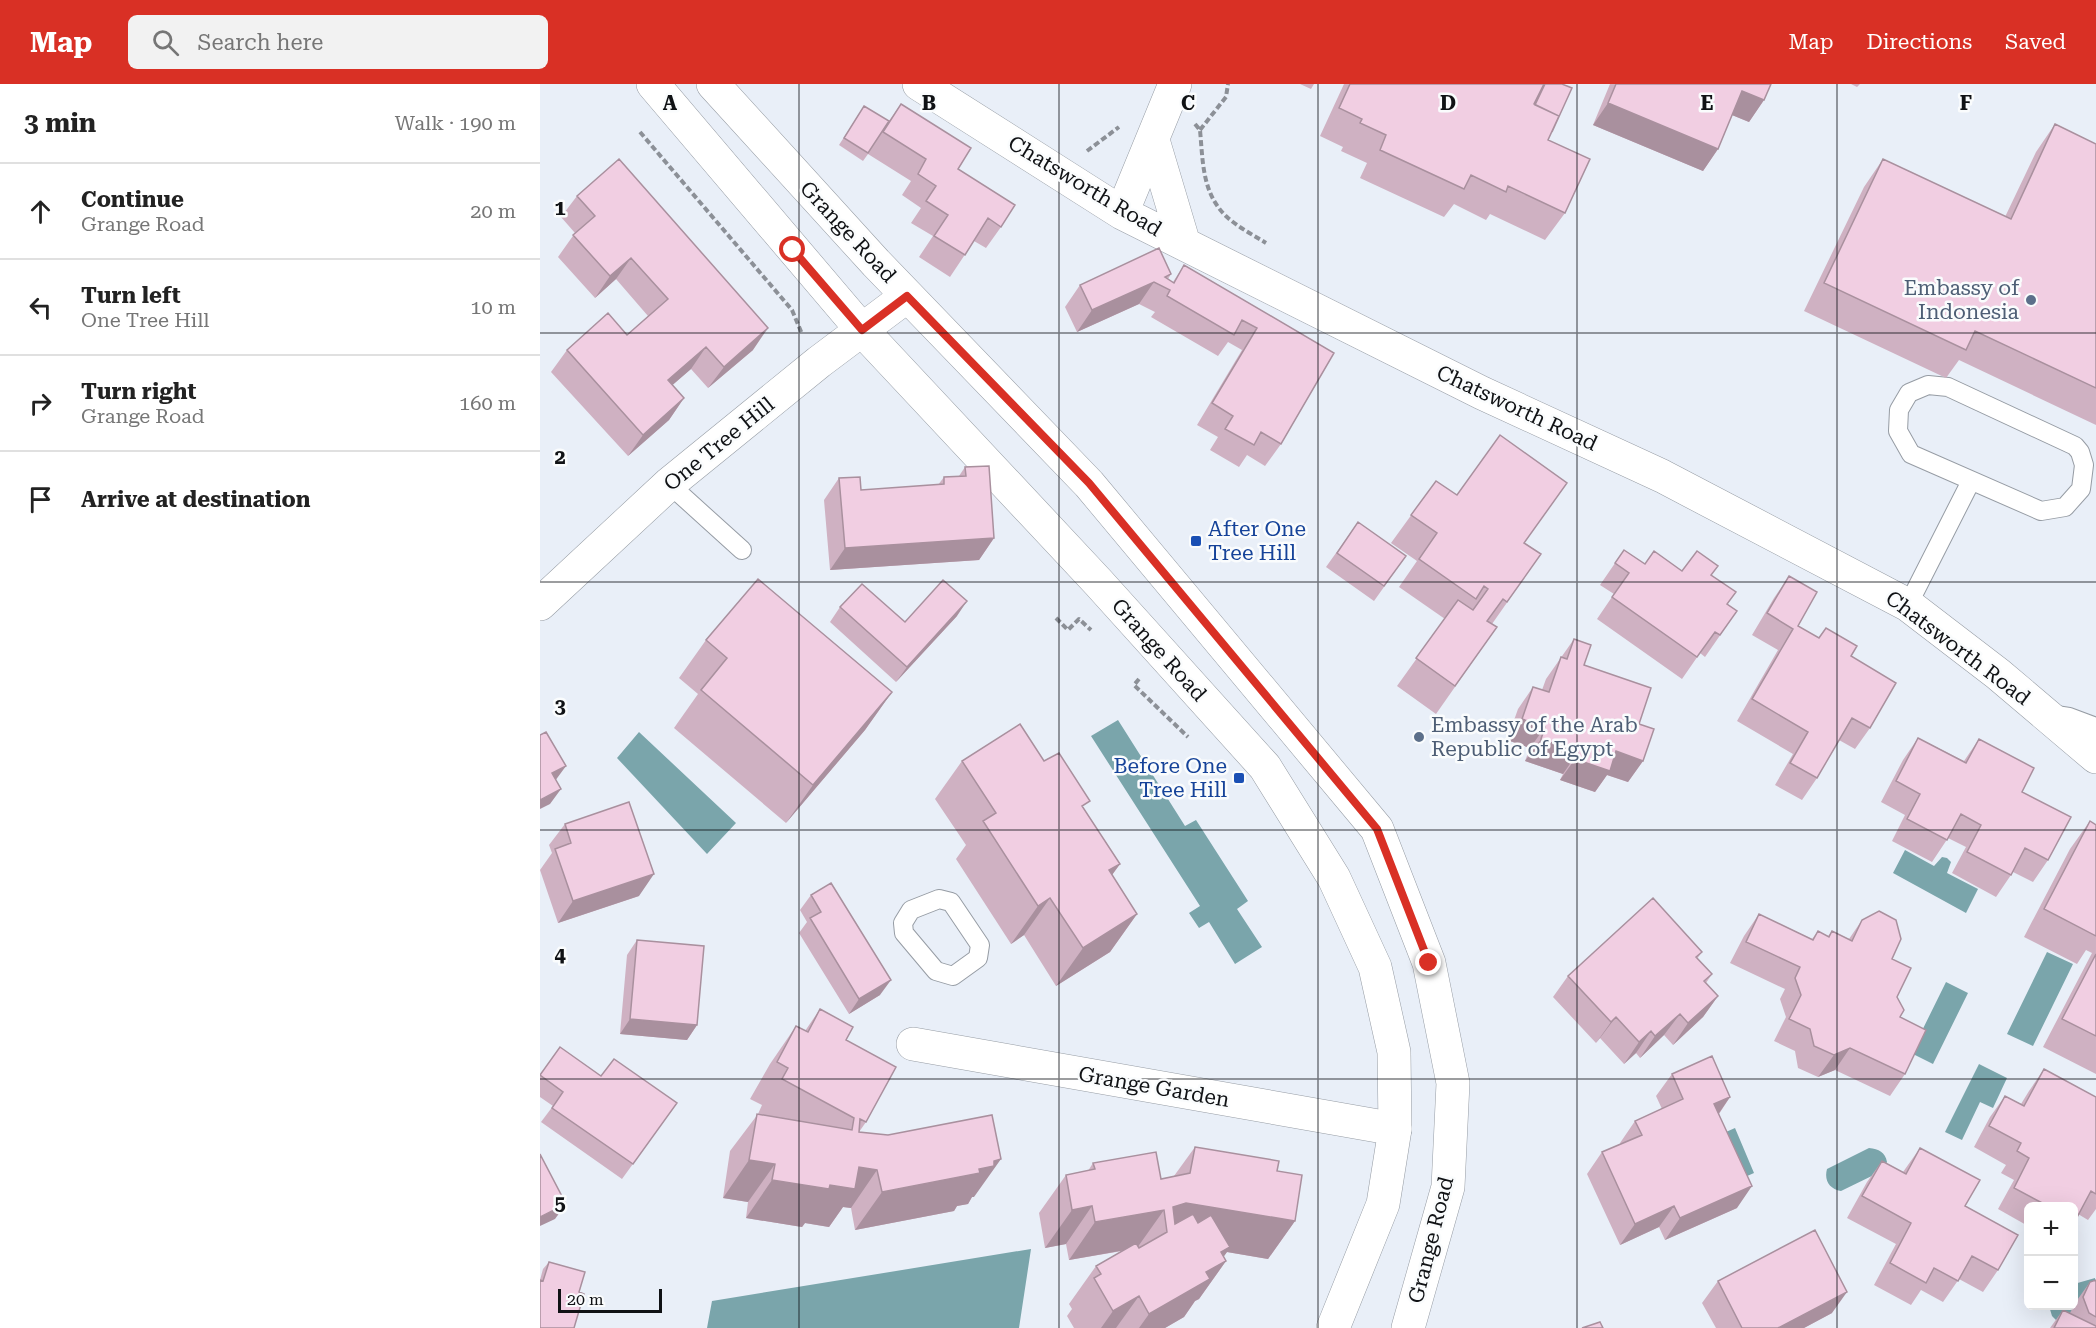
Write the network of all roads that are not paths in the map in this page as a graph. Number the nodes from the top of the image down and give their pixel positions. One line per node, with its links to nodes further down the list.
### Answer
1 (653, 84): 9 (main road, Grange Road)
2 (714, 84): 8 (main road, Grange Road)
3 (940, 91): 6 (main road, Chatsworth Road)
4 (1177, 102): 5 (main road)
5 (1153, 140): 6 (main road); 7 (main road)
6 (1122, 213): 7 (main road, Chatsworth Road)
7 (1184, 244): 14 (main road, Chatsworth Road)
8 (907, 296): 9 (main road, One Tree Hill); 22 (main road, Grange Road)
9 (862, 330): 11 (main road, One Tree Hill); 20 (main road, Grange Road)
10 (1971, 481): 10 (lane); 14 (lane)
11 (669, 484): 12 (lane); 13 (main road, One Tree Hill)
12 (742, 550)
13 (540, 604)
14 (1908, 605): 15 (main road, Chatsworth Road)
15 (2045, 713): 16 (lane); 17 (main road, Chatsworth Road)
16 (2096, 727)
17 (2096, 757)
18 (978, 958): 18 (lane)
19 (913, 1044): 20 (main road, Grange Garden)
20 (1395, 1129): 21 (main road, Grange Road)
21 (1333, 1328)
22 (1408, 1328)

